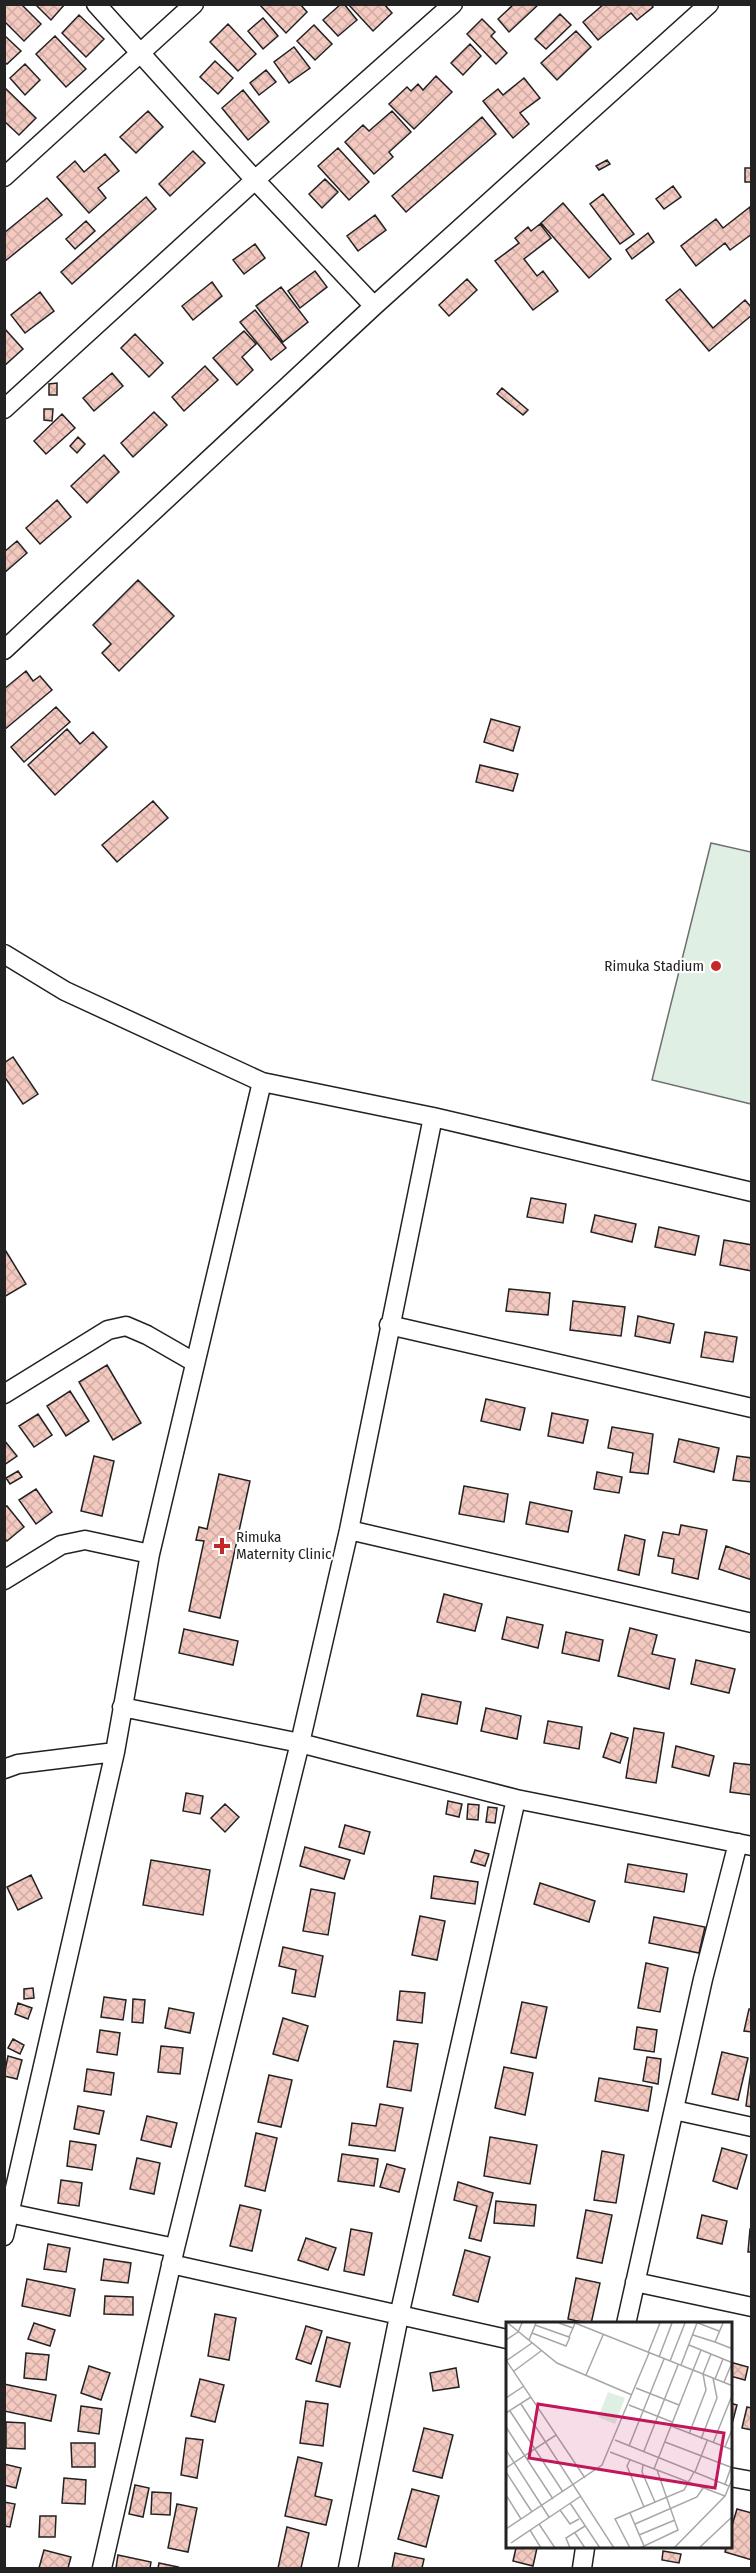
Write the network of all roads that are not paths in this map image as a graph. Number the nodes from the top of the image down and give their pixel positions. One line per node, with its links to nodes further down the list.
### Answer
1 (96, 4): 5 (street)
2 (194, 4): 5 (street)
3 (453, 4): 7 (street)
4 (709, 4): 8 (street)
5 (140, 53): 6 (street); 7 (street)
6 (4, 177)
7 (255, 180): 8 (street); 9 (street)
8 (374, 306): 10 (street)
9 (4, 409)
10 (4, 650)
11 (4, 954): 12 (street)
12 (262, 1082): 13 (street); 16 (street)
13 (433, 1117): 14 (street); 15 (street)
14 (752, 1192)
15 (389, 1325): 18 (street); 19 (street)
16 (194, 1362): 17 (street); 20 (street)
17 (4, 1394)
18 (752, 1408)
19 (349, 1530): 22 (street); 24 (street)
20 (150, 1554): 21 (street); 23 (street)
21 (4, 1580)
22 (752, 1623)
23 (122, 1707): 24 (street); 25 (street)
24 (300, 1743): 27 (street); 33 (street)
25 (115, 1752): 26 (street); 31 (street)
26 (4, 1769)
27 (516, 1799): 28 (street); 36 (street)
28 (745, 1845): 29 (street)
29 (674, 2110): 30 (street); 34 (street)
30 (752, 2127)
31 (7, 2213): 32 (street); 33 (street)
32 (4, 2236)
33 (173, 2256): 36 (street); 42 (street)
34 (635, 2282): 35 (street); 37 (street)
35 (752, 2307)
36 (399, 2316): 38 (street); 43 (street)
37 (626, 2322)
38 (506, 2339)
39 (732, 2477): 40 (street)
40 (752, 2481)
41 (585, 2549): 44 (street)
42 (102, 2568)
43 (348, 2568)
44 (582, 2568)

